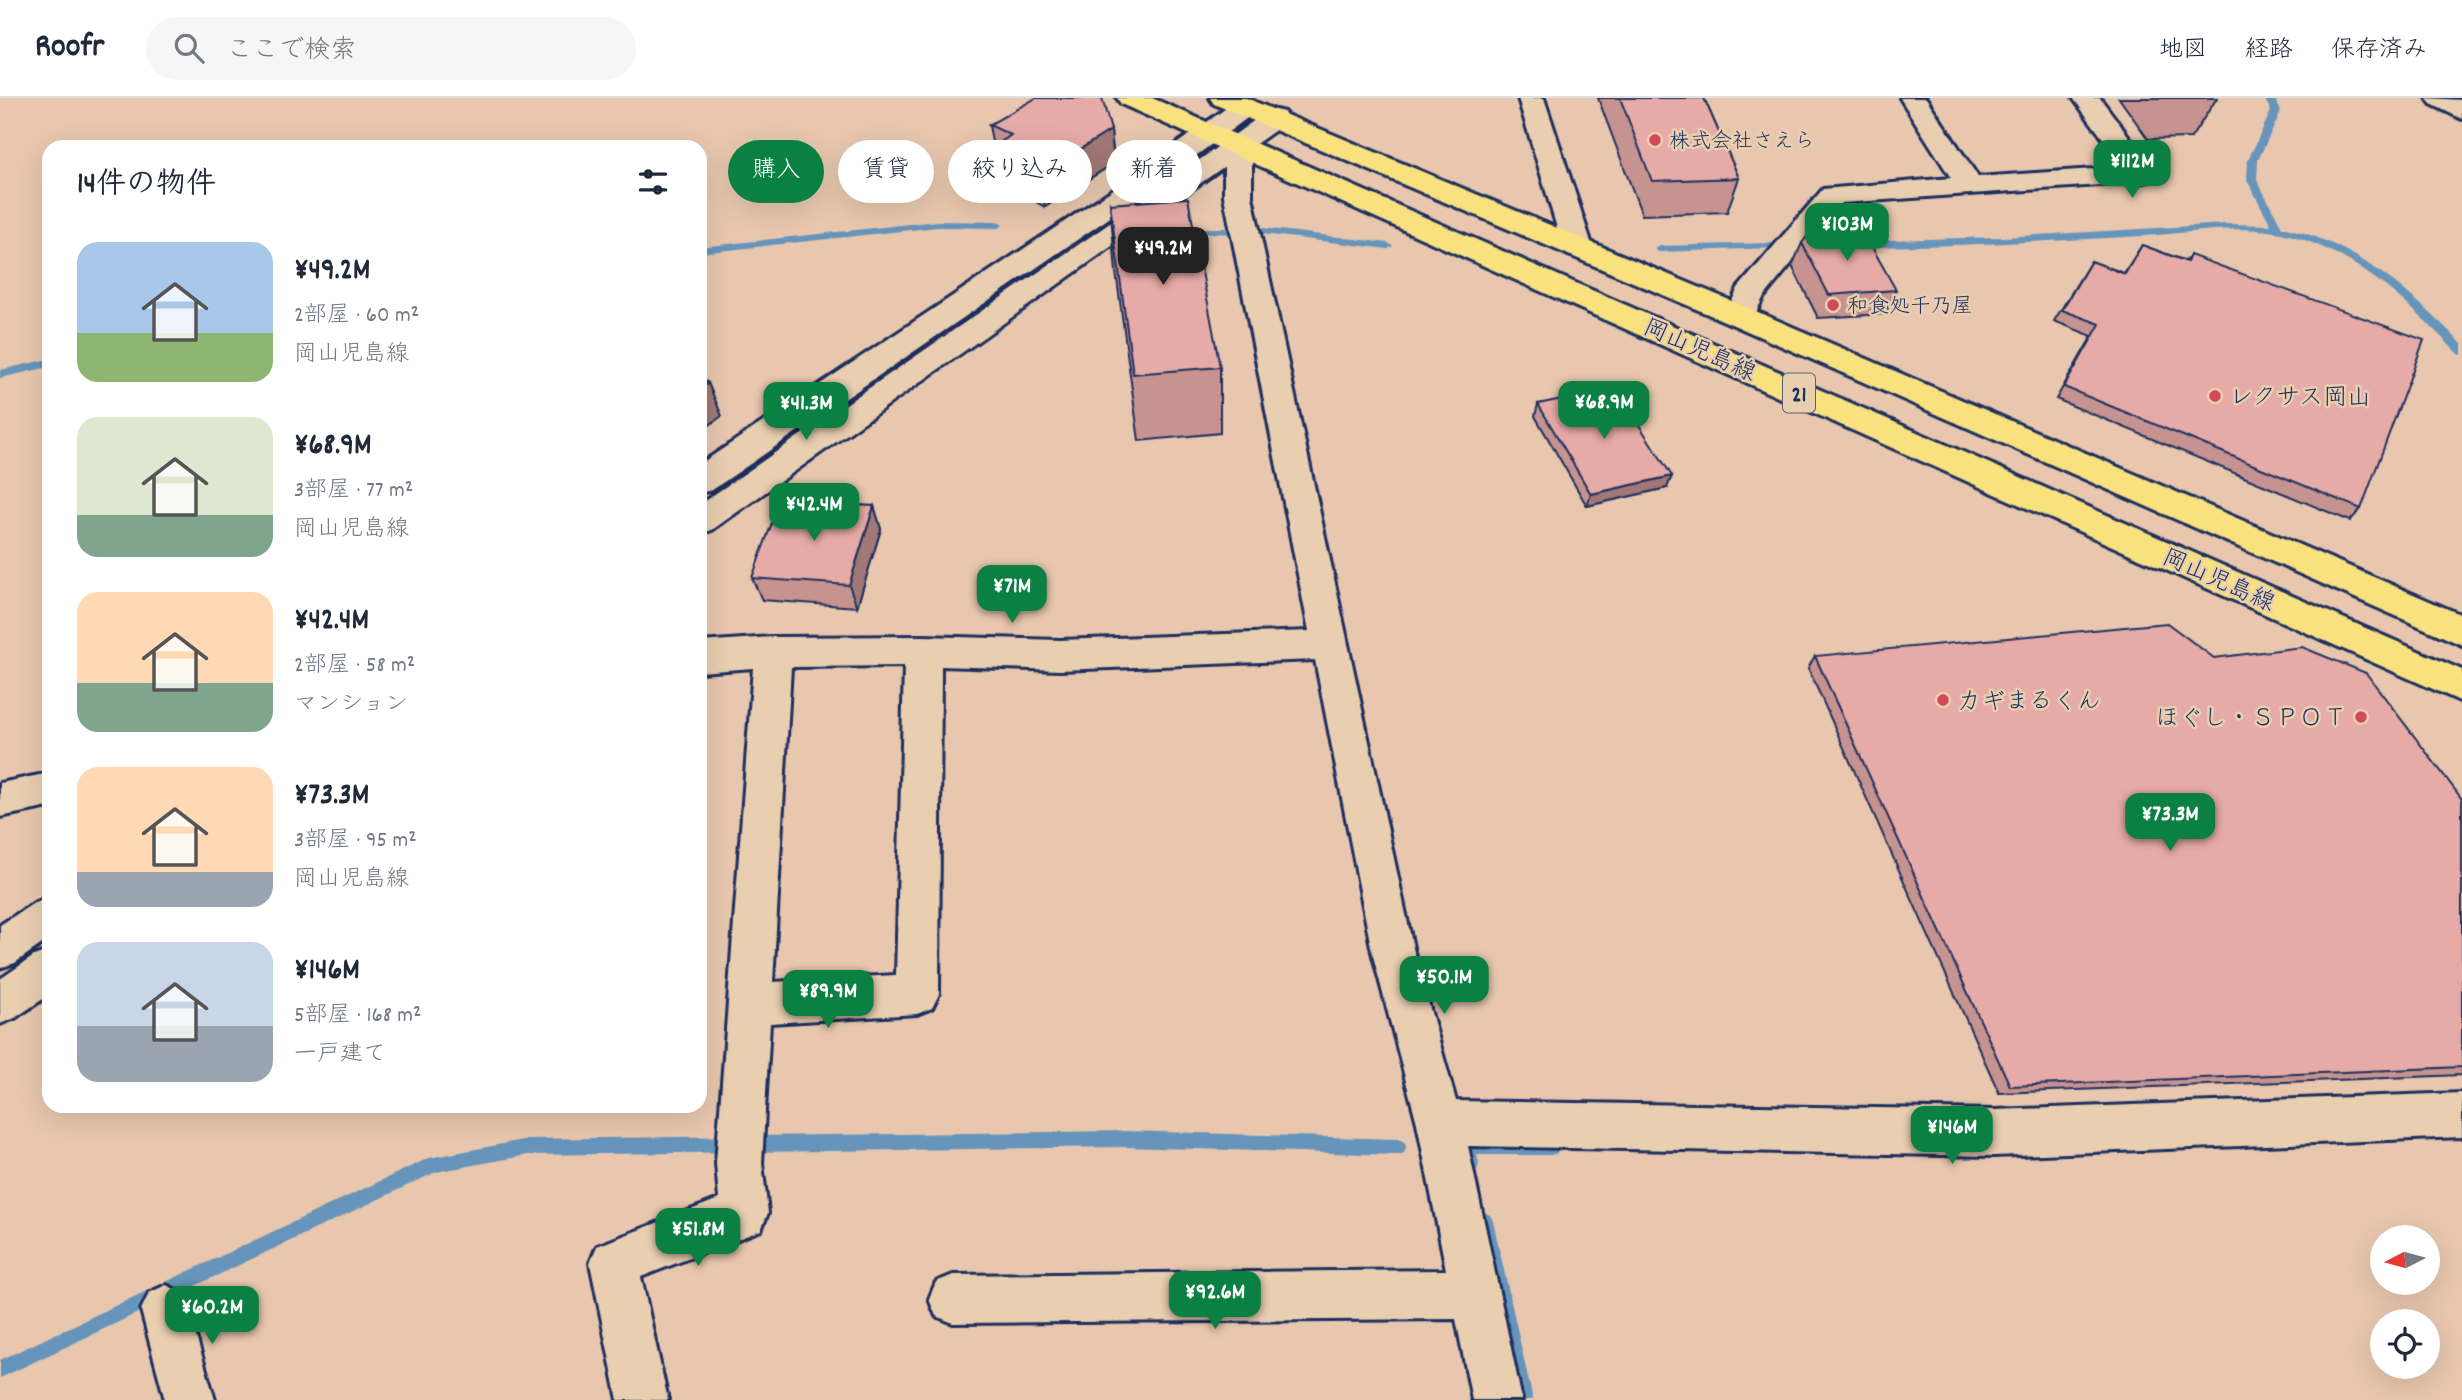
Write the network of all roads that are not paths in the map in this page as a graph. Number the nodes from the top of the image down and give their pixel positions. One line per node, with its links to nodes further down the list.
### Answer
1 (1531, 98): 12 (street)
2 (1913, 98): 11 (street)
3 (2086, 98): 11 (street)
4 (2440, 98): 7 (street)
5 (1135, 99): 9 (main road, 岡山児島線 / 21)
6 (1234, 102): 8 (main road, 岡山児島線 / 21); 9 (street)
7 (2462, 111)
8 (1275, 118): 10 (street); 12 (main road, 岡山児島線 / 21)
9 (1209, 132): 10 (main road, 岡山児島線 / 21); 14 (street)
10 (1238, 145): 15 (street); 17 (street); 21 (main road, 岡山児島線 / 21)
11 (1969, 186): 13 (street)
12 (1578, 248): 13 (main road, 岡山児島線 / 21)
13 (1740, 316): 16 (main road, 岡山児島線 / 21)
14 (707, 476)
15 (707, 515)
16 (2462, 631)
17 (1328, 645): 18 (street); 30 (street)
18 (923, 651): 19 (street); 28 (street)
19 (773, 653): 20 (street); 28 (street)
20 (707, 657)
21 (2462, 687)
22 (42, 791): 23 (street)
23 (0, 800)
24 (42, 921): 25 (street)
25 (0, 949)
26 (42, 975): 27 (street)
27 (0, 1004)
28 (750, 1004): 35 (street)
29 (2462, 1115): 30 (street)
30 (1440, 1123): 31 (street)
31 (1476, 1294): 32 (street); 36 (street)
32 (953, 1299)
33 (166, 1310): 34 (street)
34 (190, 1400)
35 (643, 1400)
36 (1497, 1400)

